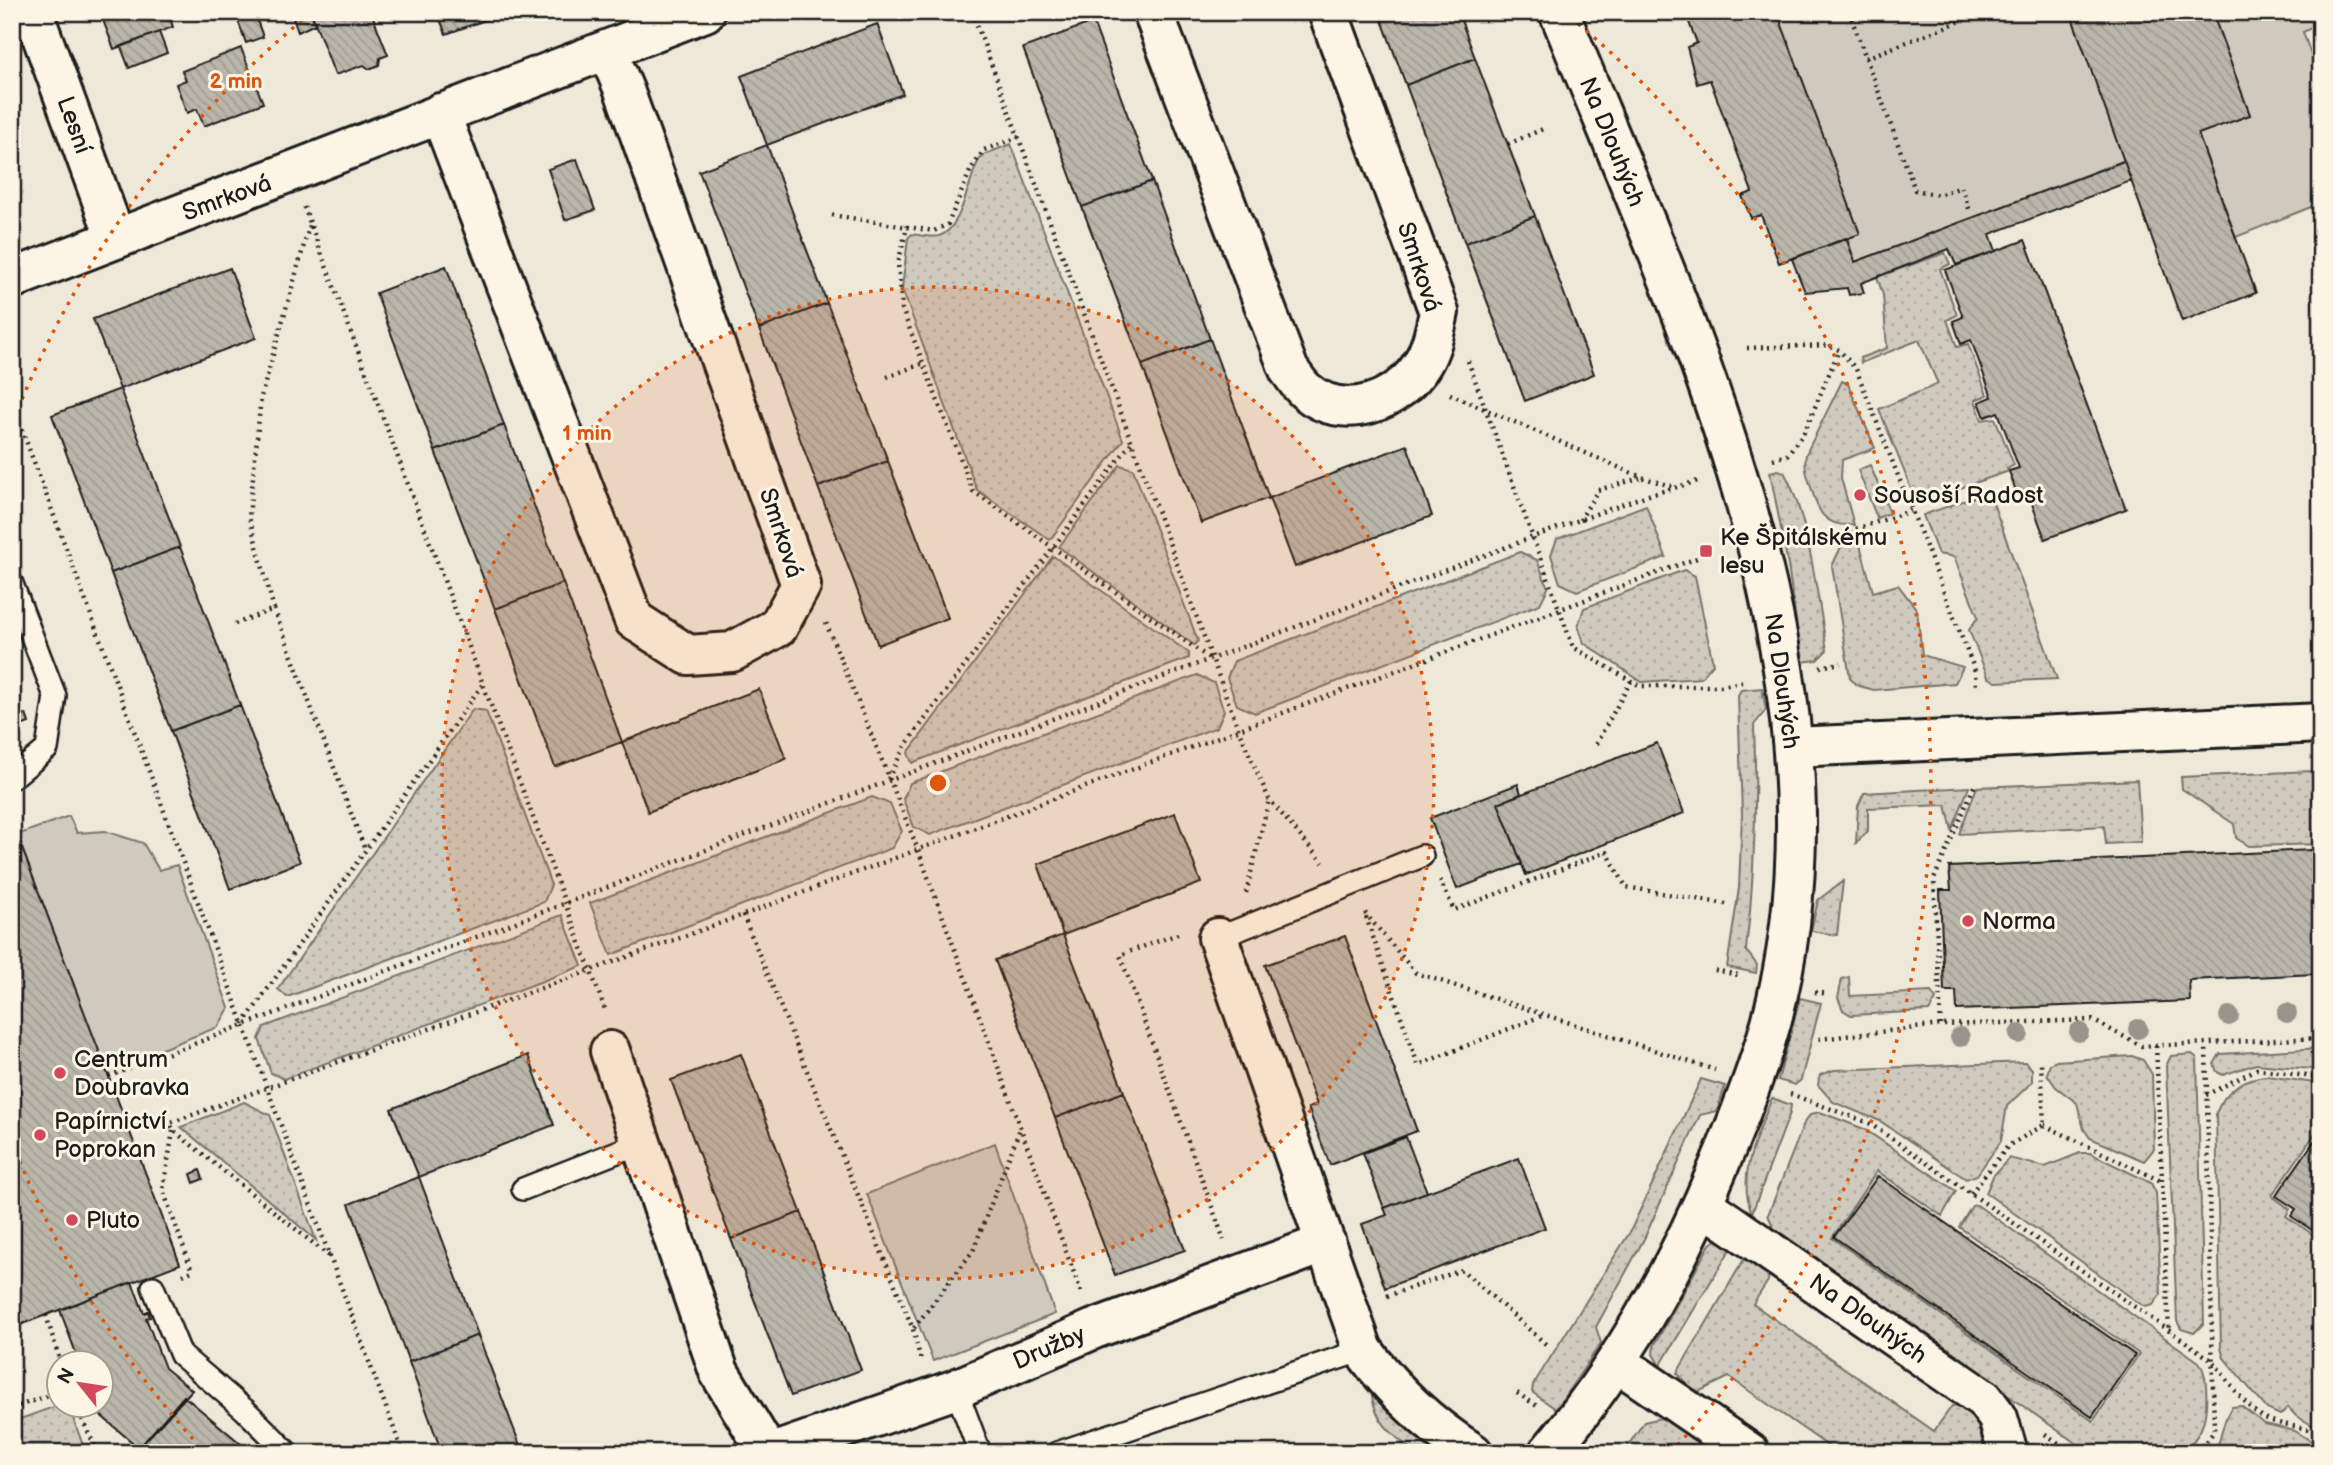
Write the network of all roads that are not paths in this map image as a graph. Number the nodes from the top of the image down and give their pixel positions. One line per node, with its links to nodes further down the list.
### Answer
1 (33, 12): 8 (street, Lesní)
2 (705, 12): 6 (street, Smrková)
3 (1153, 12): 4 (street, Smrková)
4 (1328, 12)
5 (1559, 12): 12 (street, Na Dlouhých)
6 (608, 52): 7 (street, Smrková); 7 (street, Smrková)
7 (440, 113): 8 (street, Smrková)
8 (116, 239): 9 (street, Smrková)
9 (12, 279)
10 (12, 584): 13 (lane)
11 (2321, 723): 12 (street)
12 (1793, 747): 19 (street, Na Dlouhých)
13 (12, 778)
14 (1422, 856): 15 (lane)
15 (1212, 934): 20 (street)
16 (610, 1051): 17 (street)
17 (640, 1143): 18 (lane); 26 (street)
18 (523, 1189)
19 (1703, 1205): 23 (street, Na Dlouhých); 32 (street, Na Dlouhých)
20 (1326, 1243): 22 (street); 24 (street, Družby)
21 (153, 1287): 25 (lane)
22 (1363, 1350): 28 (lane); 29 (street)
23 (1617, 1362): 30 (street, Na Dlouhých); 31 (street)
24 (942, 1392): 26 (street, Družby); 27 (lane)
25 (288, 1453)
26 (770, 1453)
27 (980, 1453)
28 (1057, 1453)
29 (1473, 1453)
30 (1548, 1453)
31 (1750, 1453)
32 (2008, 1453)

